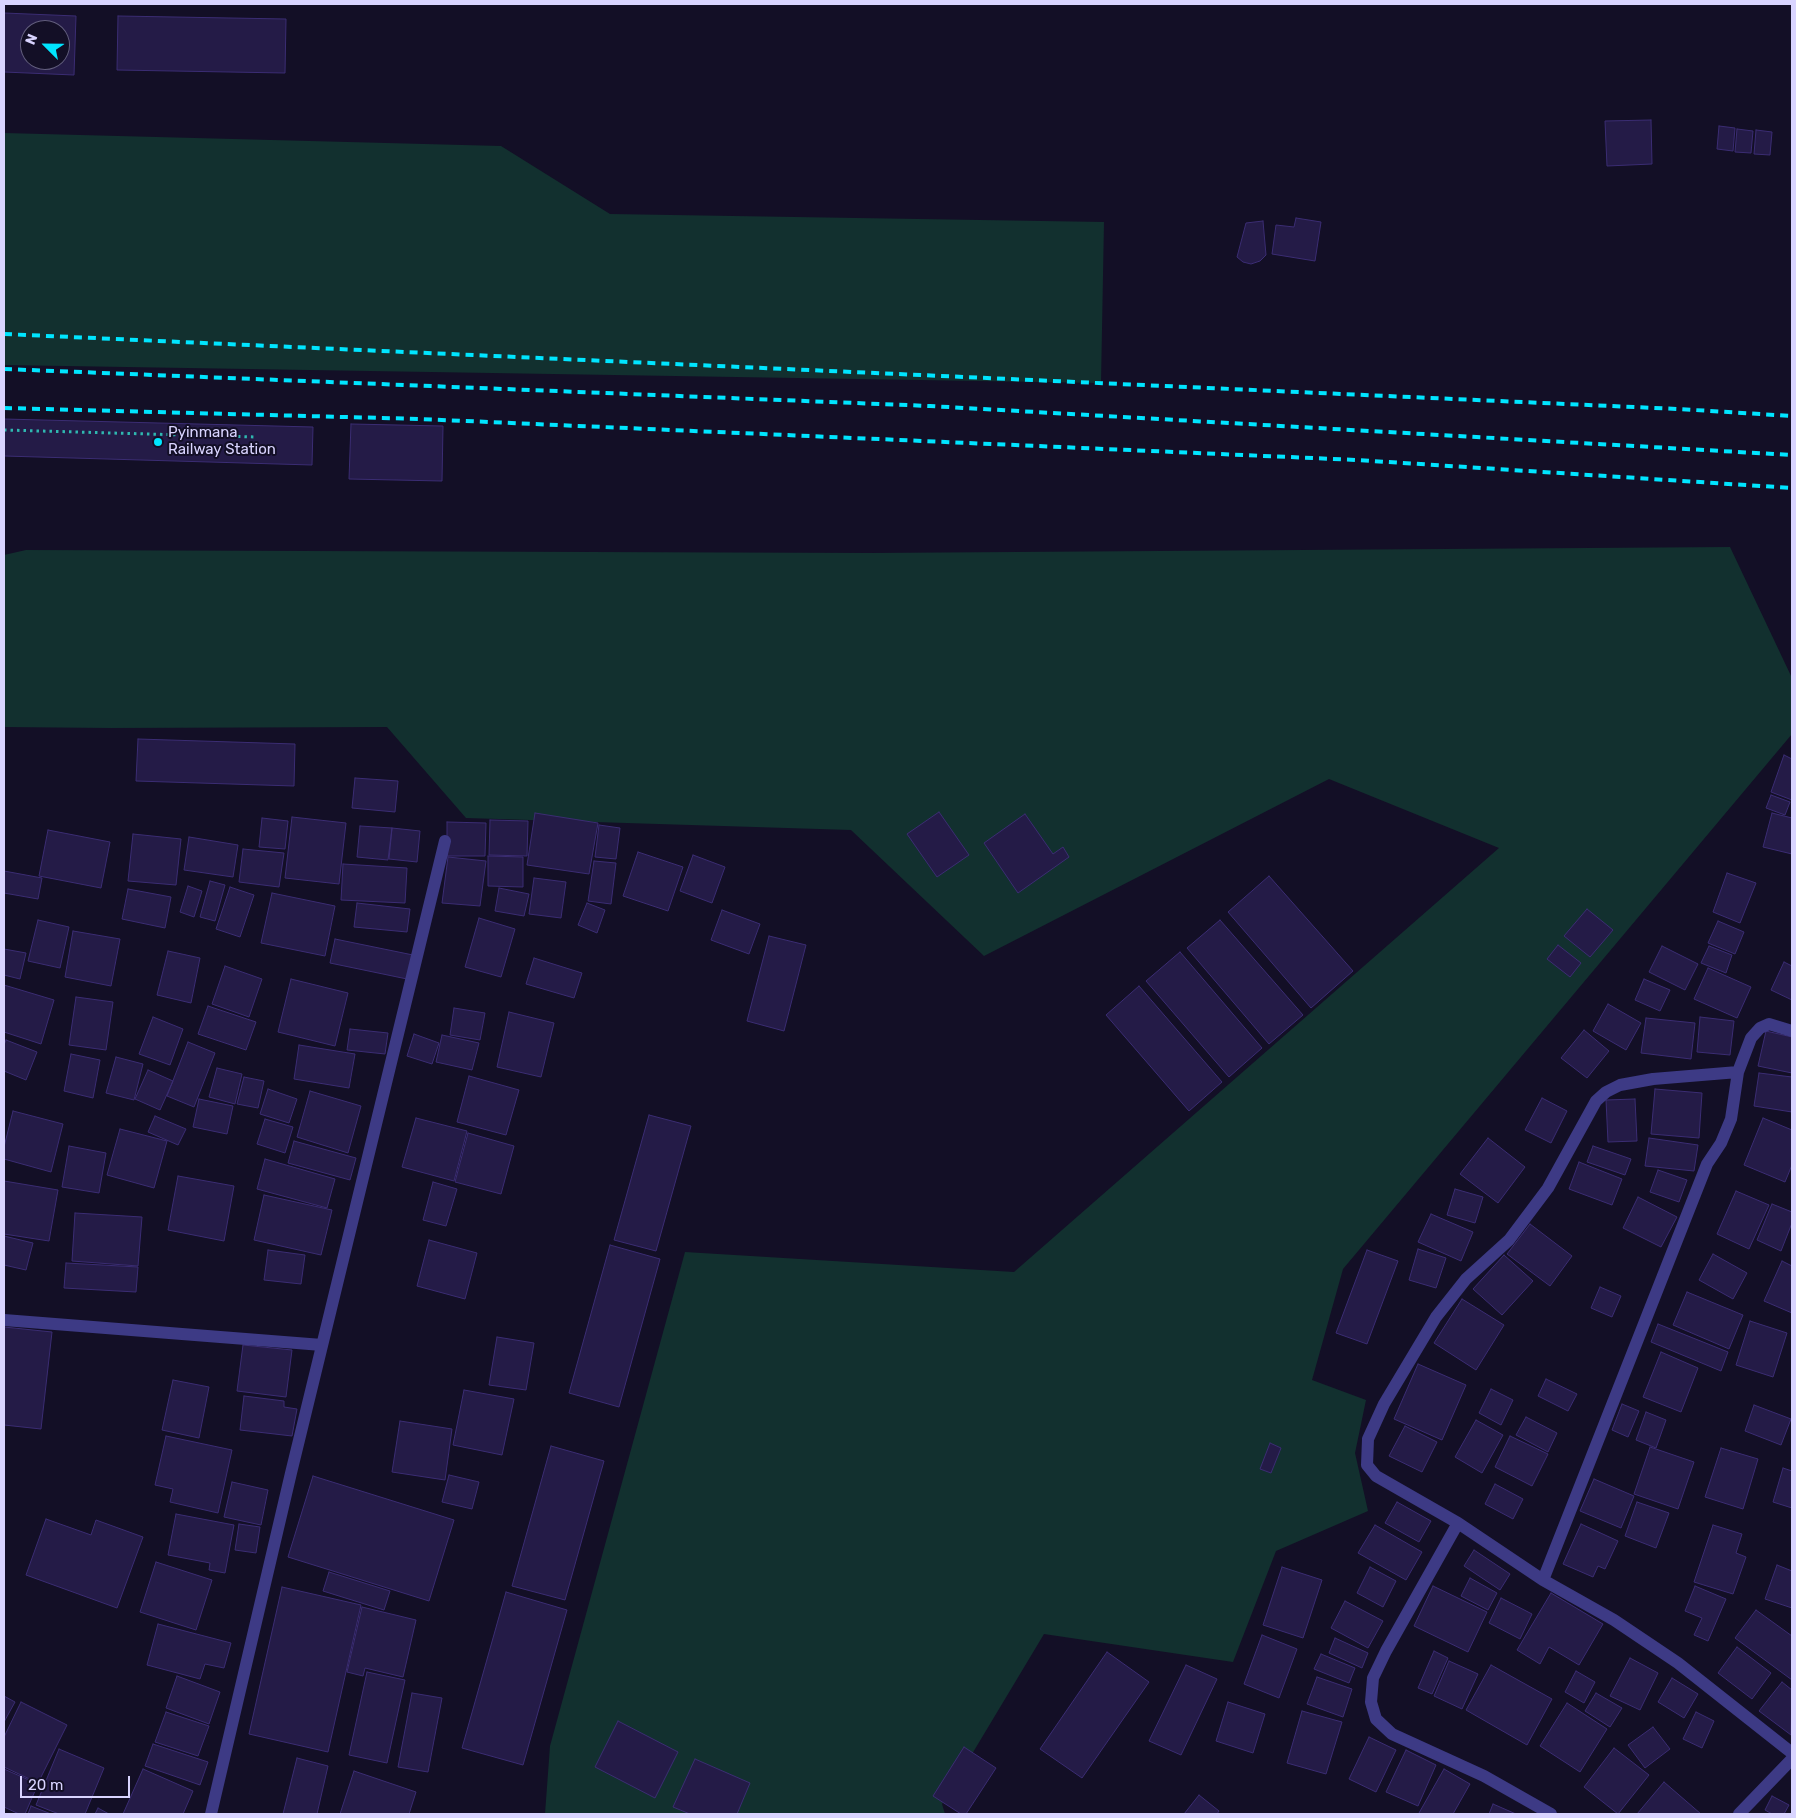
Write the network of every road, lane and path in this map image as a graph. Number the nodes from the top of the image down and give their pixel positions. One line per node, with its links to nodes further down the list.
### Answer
1 (4, 430): 2 (path)
2 (256, 436)
3 (445, 840): 7 (street)
4 (1792, 1031): 5 (street)
5 (1738, 1072): 8 (street); 9 (street)
6 (4, 1320): 7 (street)
7 (322, 1345): 12 (street)
8 (1458, 1523): 9 (street); 13 (street)
9 (1543, 1580): 10 (street)
10 (1792, 1753)
11 (1792, 1759): 14 (street)
12 (211, 1814)
13 (1550, 1814)
14 (1739, 1814)

